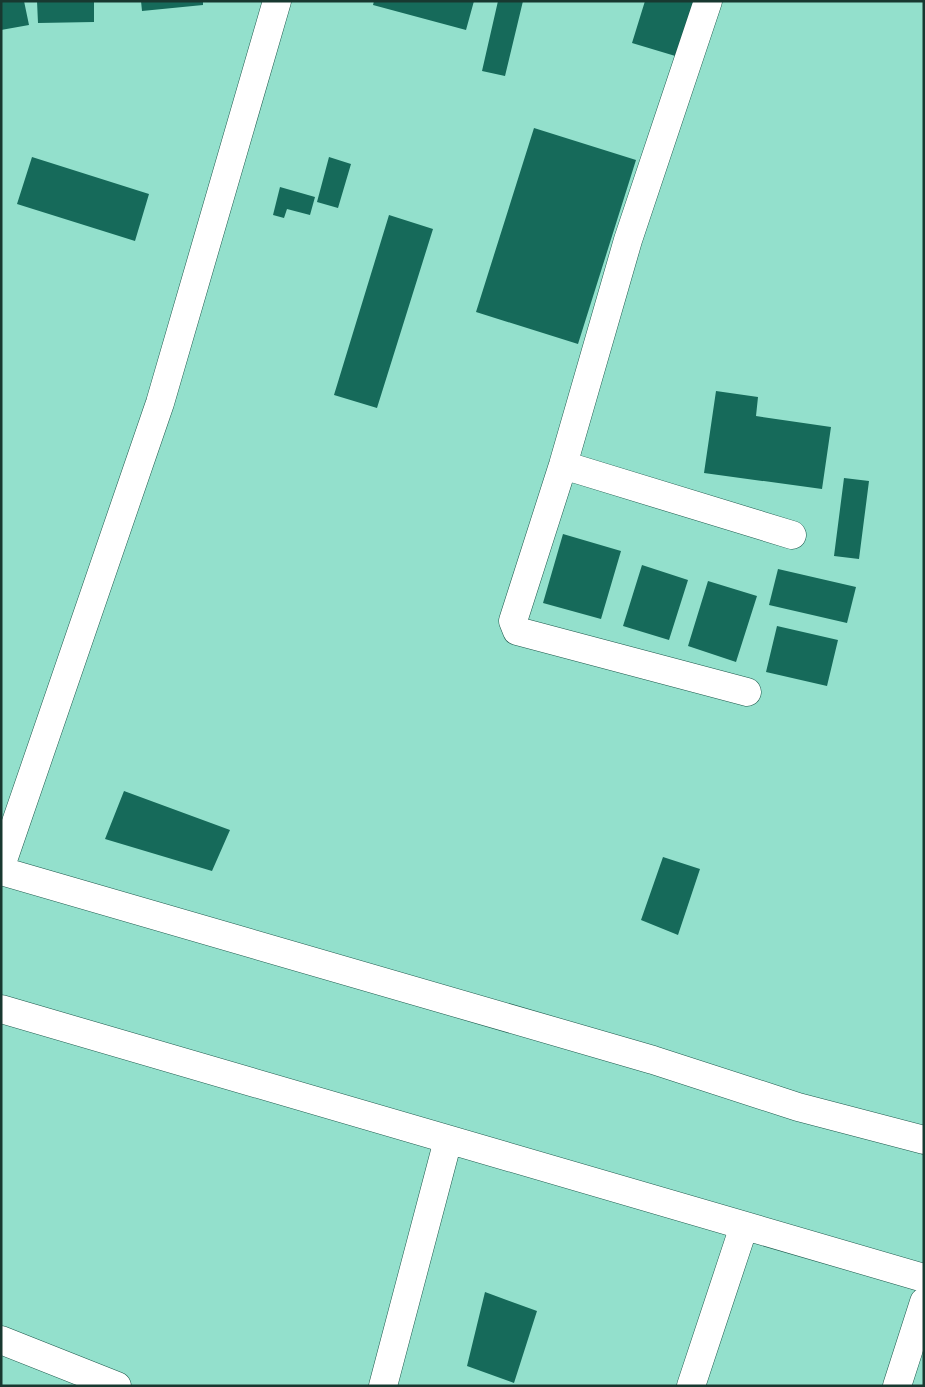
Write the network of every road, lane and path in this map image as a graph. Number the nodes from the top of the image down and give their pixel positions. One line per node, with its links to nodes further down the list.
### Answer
1 (277, 1): 6 (street)
2 (708, 1): 3 (street)
3 (563, 465): 4 (street); 5 (street)
4 (792, 536)
5 (747, 692)
6 (1, 866)
7 (1, 871): 10 (street)
8 (1, 1009): 9 (street)
9 (448, 1140): 11 (street); 16 (street)
10 (924, 1140)
11 (744, 1226): 12 (street); 17 (street)
12 (924, 1278)
13 (924, 1302): 18 (street)
14 (1, 1340): 15 (street)
15 (117, 1386)
16 (383, 1386)
17 (691, 1386)
18 (897, 1386)

